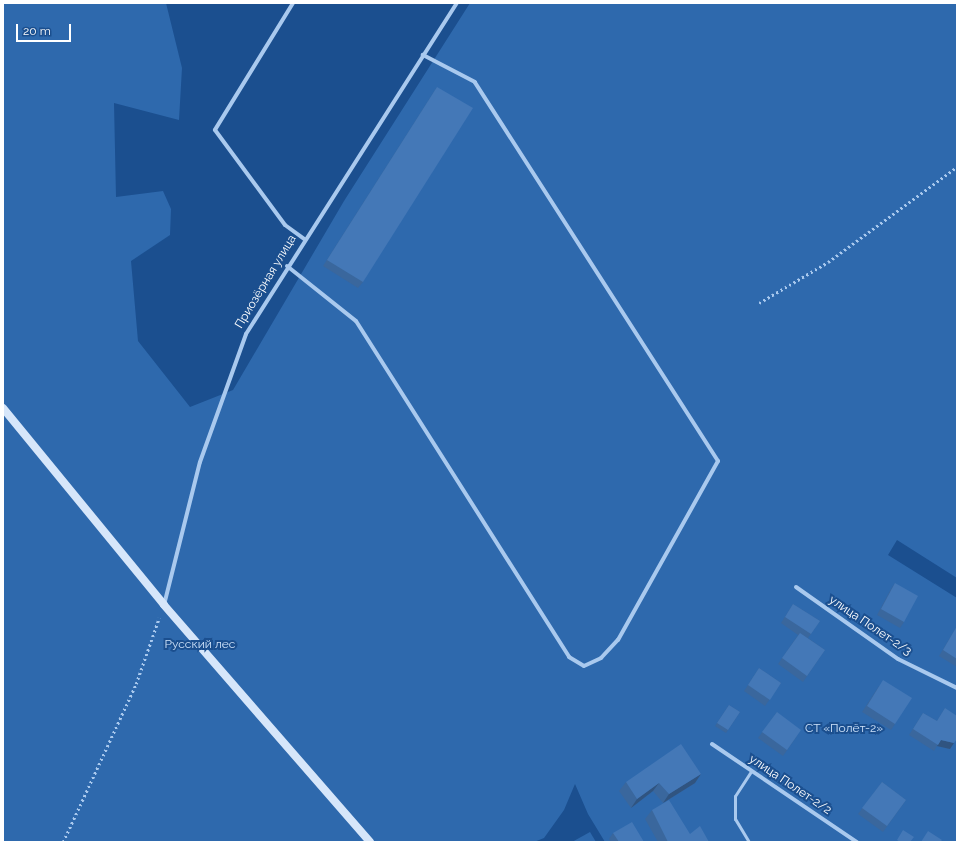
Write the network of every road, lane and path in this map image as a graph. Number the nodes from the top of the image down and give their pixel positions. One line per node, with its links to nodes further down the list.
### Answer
1 (293, 3): 5 (street)
2 (457, 3): 3 (street, Приозёрная улица)
3 (423, 55): 5 (street, Приозёрная улица); 6 (street)
4 (957, 167): 7 (path)
5 (304, 239): 6 (street, Приозёрная улица)
6 (287, 266): 10 (street, Приозёрная улица)
7 (759, 303)
8 (3, 408): 10 (main road)
9 (796, 587): 11 (street, улица Полет-2/3)
10 (164, 605): 14 (path); 15 (main road)
11 (957, 688)
12 (712, 744): 13 (street, улица Полет-2/2)
13 (751, 771): 16 (lane); 17 (street, улица Полет-2/2)
14 (63, 842)
15 (370, 842)
16 (749, 842)
17 (857, 842)

